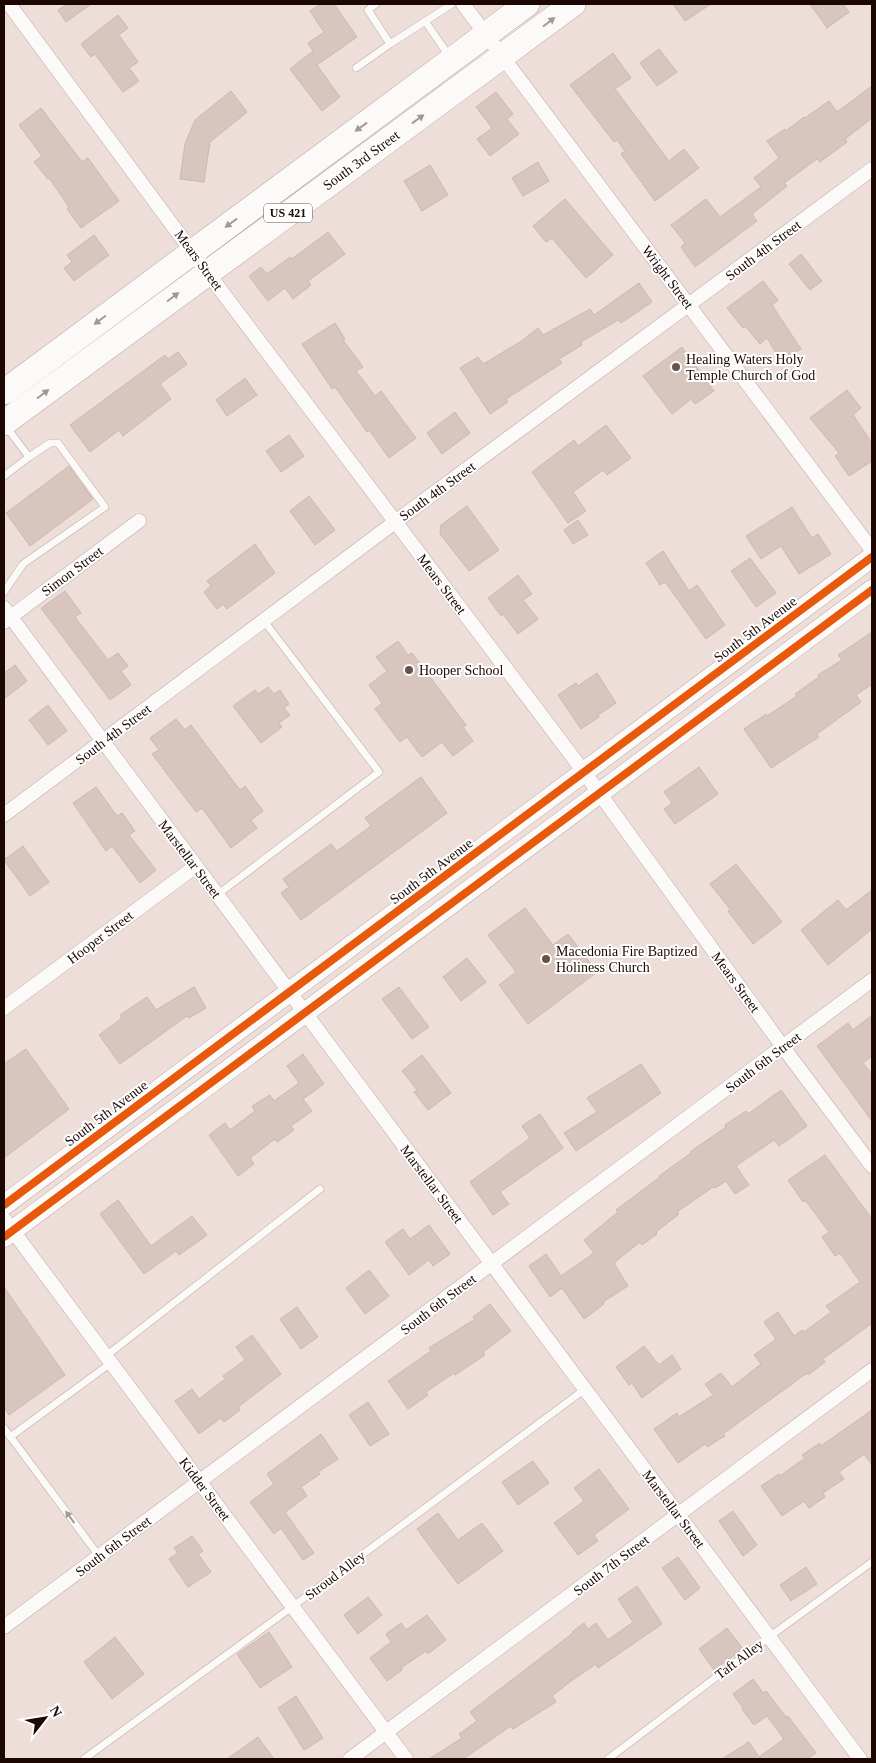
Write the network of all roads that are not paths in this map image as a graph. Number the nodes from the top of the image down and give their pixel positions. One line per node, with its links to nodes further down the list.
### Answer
1 (9, 4): 15 (street, Mears Street)
2 (376, 4): 7 (lane)
3 (452, 4): 8 (lane)
4 (463, 4): 9 (street, Wright Street)
5 (527, 4): 9 (highway, South 3rd Street / US 421)
6 (573, 4): 11 (highway, South 3rd Street / US 421, one-way to 6)
7 (366, 7): 10 (lane)
8 (425, 21): 10 (lane); 12 (lane)
9 (486, 35): 11 (street, Wright Street); 12 (highway, South 3rd Street / US 421)
10 (390, 44): 13 (lane)
11 (502, 57): 16 (highway, South 3rd Street / US 421, one-way to 11); 17 (street, Wright Street)
12 (452, 60): 15 (highway, South 3rd Street / US 421, one-way to 15)
13 (356, 68)
14 (872, 169): 17 (street, South 4th Street)
15 (193, 251): 16 (street, Mears Street); 18 (highway, South 3rd Street / US 421, one-way to 18)
16 (207, 272): 19 (highway, South 3rd Street / US 421, one-way to 16); 23 (street, Mears Street)
17 (689, 305): 23 (street, South 4th Street); 24 (street, Wright Street)
18 (4, 392)
19 (4, 423): 20 (lane)
20 (29, 457): 21 (lane); 27 (lane)
21 (4, 476)
22 (139, 521): 28 (street, Simon Street)
23 (395, 522): 29 (street, South 4th Street); 31 (street, Mears Street)
24 (872, 550)
25 (872, 557): 31 (street, South 5th Avenue)
26 (872, 590): 32 (street)
27 (4, 592)
28 (6, 615): 30 (street, Marstellar Street)
29 (264, 621): 30 (street, South 4th Street); 35 (lane)
30 (103, 742): 33 (street, South 4th Street); 34 (street, Marstellar Street)
31 (584, 772): 32 (street, Mears Street); 37 (street, South 5th Avenue)
32 (599, 793): 39 (street); 40 (street, Mears Street)
33 (4, 815)
34 (196, 866): 35 (street, Marstellar Street); 38 (street, Hooper Street)
35 (217, 895): 37 (street, Marstellar Street)
36 (872, 980): 40 (street, South 6th Street)
37 (289, 992): 39 (street, Marstellar Street); 43 (street, South 5th Avenue)
38 (4, 1008)
39 (305, 1013): 44 (street); 45 (street, Marstellar Street)
40 (783, 1047): 41 (street, Mears Street); 45 (street, South 6th Street)
41 (872, 1166)
42 (320, 1188): 46 (lane)
43 (4, 1205)
44 (7, 1229): 46 (street, Kidder Street)
45 (491, 1264): 48 (street, Marstellar Street); 51 (street, South 6th Street)
46 (108, 1360): 50 (lane); 51 (street, Kidder Street)
47 (872, 1370): 52 (street, South 7th Street)
48 (585, 1389): 52 (street, Marstellar Street); 55 (lane, Stroud Alley)
49 (4, 1428): 50 (lane)
50 (10, 1436): 53 (lane, one-way to 50)
51 (199, 1482): 53 (street, South 6th Street); 55 (street, Kidder Street)
52 (678, 1515): 57 (street, Marstellar Street); 58 (street, South 7th Street)
53 (99, 1556): 56 (street, South 6th Street)
54 (872, 1562): 57 (lane, Taft Alley)
55 (292, 1607): 58 (street, Kidder Street); 59 (lane, Stroud Alley)
56 (4, 1627)
57 (769, 1637): 62 (lane, Taft Alley); 63 (street, Marstellar Street)
58 (386, 1733): 60 (street, South 7th Street); 61 (street, Kidder Street)
59 (84, 1759)
60 (350, 1759)
61 (406, 1759)
62 (608, 1759)
63 (860, 1759)

